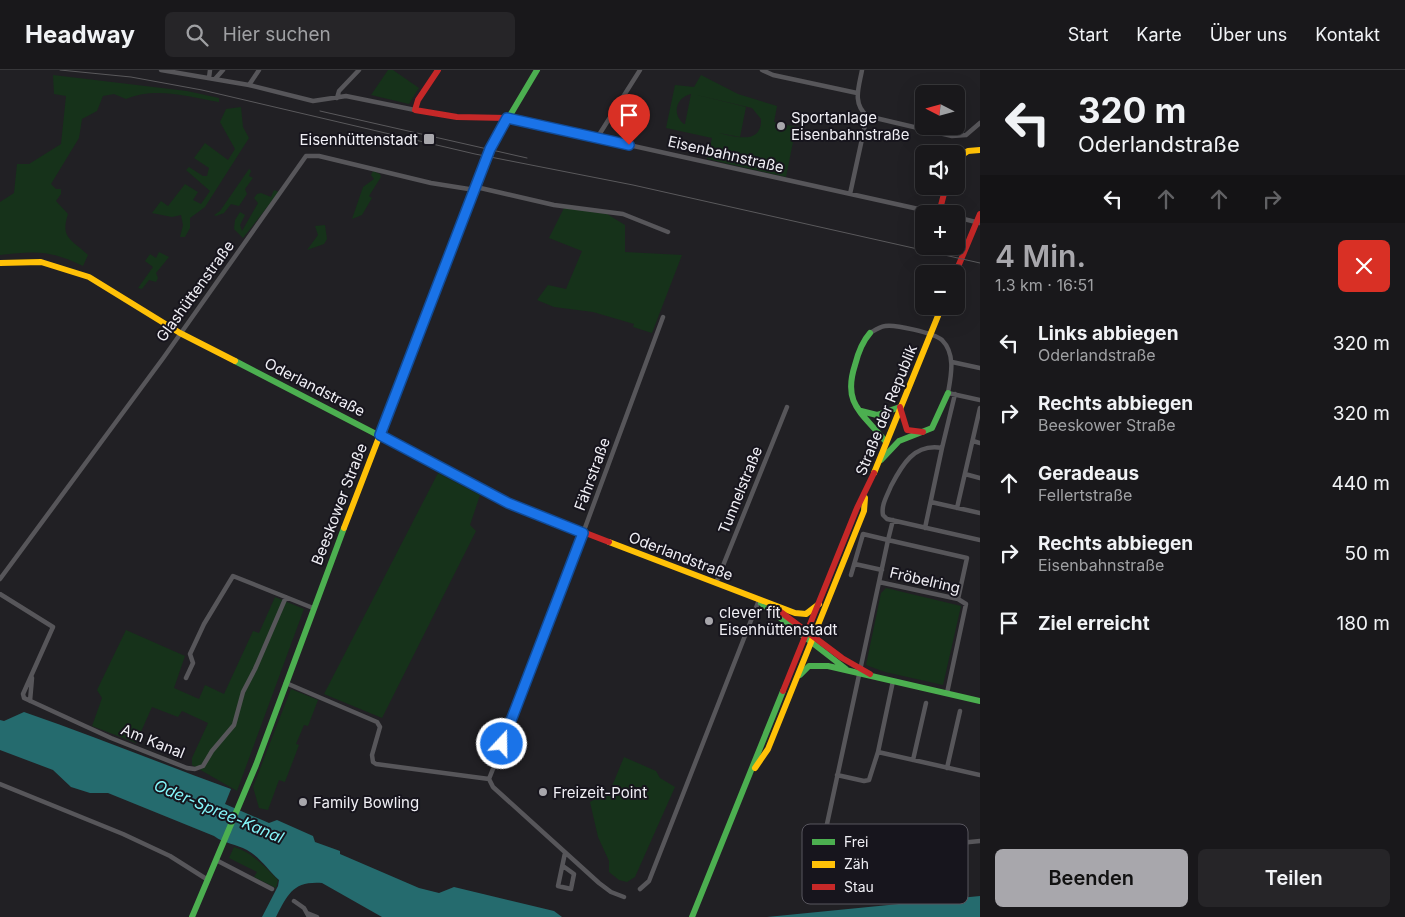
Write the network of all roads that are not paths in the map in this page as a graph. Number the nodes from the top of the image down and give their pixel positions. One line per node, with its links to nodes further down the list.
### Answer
1 (161, 70): 11 (street)
2 (210, 70): 11 (street)
3 (223, 70): 12 (street)
4 (259, 70): 13 (street)
5 (359, 70): 15 (street)
6 (438, 70): 16 (street)
7 (536, 70): 19 (street, Beeskower Straße)
8 (640, 70): 22 (street)
9 (762, 70): 14 (street)
10 (862, 70): 14 (street)
11 (209, 78): 12 (street)
12 (215, 79): 13 (street)
13 (249, 85): 15 (street)
14 (857, 93): 17 (street)
15 (337, 98): 16 (street)
16 (415, 110): 18 (street)
17 (867, 116): 20 (street); 26 (street)
18 (493, 117): 19 (street); 21 (street)
19 (507, 118): 21 (street, Beeskower Straße); 22 (street, Eisenbahnstraße)
20 (980, 123)
21 (500, 129): 25 (street, Beeskower Straße)
22 (597, 138): 26 (street, Eisenbahnstraße)
23 (980, 150): 24 (street)
24 (965, 154)
25 (475, 188): 31 (street); 36 (street, Glashüttenstraße); 47 (street, Beeskower Straße)
26 (850, 194): 27 (street, Eisenbahnstraße)
27 (915, 208)
28 (980, 214): 33 (street)
29 (965, 220): 30 (street)
30 (980, 223)
31 (668, 232)
32 (0, 263): 36 (street, Oderlandstraße)
33 (959, 265)
34 (938, 315): 43 (street, Straße der Republik)
35 (663, 317): 61 (street, Fährstraße)
36 (180, 333): 47 (street, Oderlandstraße); 67 (street, Glashüttenstraße)
37 (870, 333): 38 (street, Straße der Republik); 45 (street)
38 (952, 362): 39 (street); 40 (street)
39 (980, 368)
40 (952, 394): 41 (street); 46 (street); 51 (street)
41 (980, 400)
42 (787, 407): 69 (street, Tunnelstraße)
43 (900, 407): 45 (street); 46 (street); 49 (street, Straße der Republik)
44 (980, 408): 48 (street)
45 (858, 410): 49 (street)
46 (927, 431): 52 (street)
47 (380, 435): 61 (street, Oderlandstraße); 76 (street, Beeskower Straße)
48 (972, 441): 50 (street); 53 (street)
49 (886, 442): 52 (street, Straße der Republik)
50 (980, 443)
51 (942, 448): 56 (street); 59 (street)
52 (877, 465): 55 (street, Straße der Republik)
53 (965, 474): 54 (street); 57 (street)
54 (980, 478)
55 (866, 494): 74 (street, Straße der Republik); 78 (street, Straße der Republik)
56 (931, 502): 57 (street); 60 (street)
57 (957, 508): 58 (street)
58 (980, 513)
59 (893, 520): 60 (street); 62 (street)
60 (925, 528): 63 (street)
61 (583, 533): 69 (street, Oderlandstraße); 95 (street, Fährstraße)
62 (888, 540): 64 (street); 65 (street); 72 (street)
63 (980, 540)
64 (855, 564): 65 (street); 66 (street)
65 (882, 570): 68 (street)
66 (851, 574)
67 (0, 579)
68 (879, 582): 72 (street, Fröbelring); 80 (street, Fröbelring)
69 (716, 583): 73 (street, Oderlandstraße)
70 (0, 594): 71 (street, Am Kanal)
71 (286, 597): 76 (street); 81 (street)
72 (958, 599): 85 (street, Fröbelring)
73 (759, 600): 75 (street, Oderlandstraße); 77 (street, Oderlandstraße); 103 (street)
74 (819, 604): 75 (street, Oderlandstraße); 77 (street, Straße der Republik)
75 (772, 605): 77 (street, Oderlandstraße)
76 (312, 608): 84 (street, Beeskower Straße)
77 (807, 634): 78 (street); 79 (street); 92 (street, Straße der Republik)
78 (815, 636): 79 (street, Straße der Republik); 80 (street)
79 (812, 643): 80 (street); 82 (street, Straße der Republik)
80 (857, 671): 82 (street); 83 (street); 93 (street, Fröbelring)
81 (186, 678)
82 (798, 678): 92 (street, Straße der Republik)
83 (893, 681): 85 (street); 89 (street)
84 (286, 683): 95 (street); 99 (street, Beeskower Straße)
85 (947, 693): 86 (street)
86 (980, 701)
87 (926, 703): 90 (street)
88 (960, 711): 91 (street)
89 (878, 752): 90 (street); 93 (street)
90 (913, 760): 91 (street)
91 (947, 768): 94 (street)
92 (752, 772): 107 (street, Straße der Republik)
93 (837, 775): 97 (street, Fröbelring)
94 (980, 775)
95 (489, 779): 98 (street)
96 (0, 784): 101 (street)
97 (827, 824)
98 (565, 853): 100 (street); 104 (street)
99 (216, 860): 101 (street, Beeskower Straße); 102 (street)
100 (563, 866): 100 (street)
101 (208, 880): 108 (street, Beeskower Straße)
102 (272, 889)
103 (640, 889)
104 (624, 897)
105 (294, 902): 106 (street)
106 (308, 915): 109 (street)
107 (693, 915)
108 (192, 917)
109 (317, 917)

